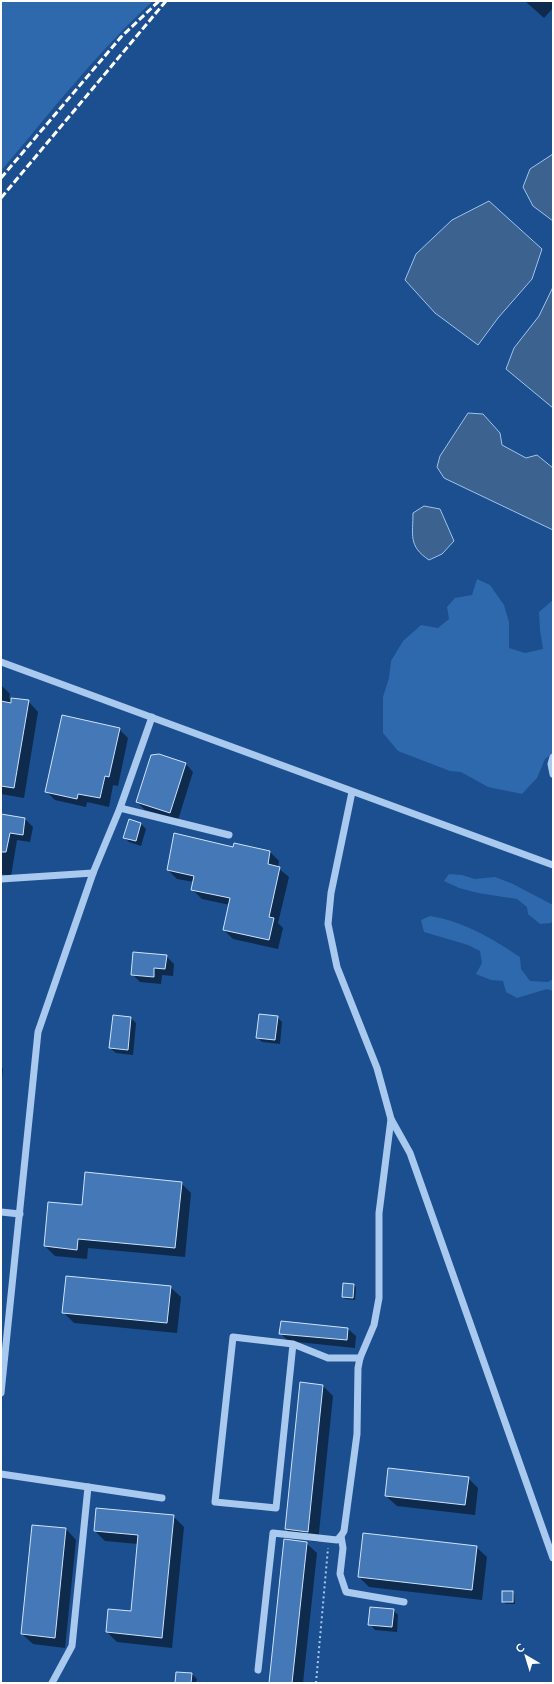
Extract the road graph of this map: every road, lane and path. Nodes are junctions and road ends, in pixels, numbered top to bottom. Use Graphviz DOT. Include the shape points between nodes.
graph roads {
  1 [pos="1,662"];
  2 [pos="152,717"];
  3 [pos="553,757"];
  4 [pos="553,774"];
  5 [pos="352,792"];
  6 [pos="120,808"];
  7 [pos="229,835"];
  8 [pos="553,865"];
  9 [pos="93,873"];
  10 [pos="1,879"];
  11 [pos="391,1119"];
  12 [pos="1,1212"];
  13 [pos="20,1214"];
  14 [pos="293,1344"];
  15 [pos="360,1358"];
  16 [pos="1,1393"];
  17 [pos="1,1474"];
  18 [pos="88,1487"];
  19 [pos="162,1498"];
  20 [pos="339,1538"];
  21 [pos="329,1539"];
  22 [pos="553,1558"];
  23 [pos="404,1602"];
  24 [pos="258,1670"];
  25 [pos="52,1683"];
  26 [pos="316,1683"];
  1 -- 2 [label="street"];
  2 -- 5 [label="street"];
  2 -- 6 [label="street"];
  3 -- 4 [label="street"];
  5 -- 8 [label="street"];
  5 -- 11 [label="street" via="331,893 328,924 337,967 377,1068"];
  6 -- 7 [label="street"];
  6 -- 9 [label="street"];
  9 -- 10 [label="street"];
  9 -- 13 [label="street" via="38,1032"];
  11 -- 15 [label="street" via="379,1213 379,1298 374,1325"];
  11 -- 22 [label="street" via="410,1153"];
  12 -- 13 [label="street"];
  13 -- 16 [label="street"];
  14 -- 14 [label="street" via="232,1337 215,1502 276,1508"];
  14 -- 15 [label="street" via="328,1358"];
  15 -- 20 [label="street" via="357,1434 344,1531"];
  17 -- 18 [label="street"];
  18 -- 19 [label="street"];
  18 -- 25 [label="street" via="72,1646"];
  20 -- 21 [label="street"];
  20 -- 23 [label="street" via="343,1548 340,1574 346,1592"];
  21 -- 24 [label="street" via="273,1533"];
  21 -- 26 [label="path"];
}
